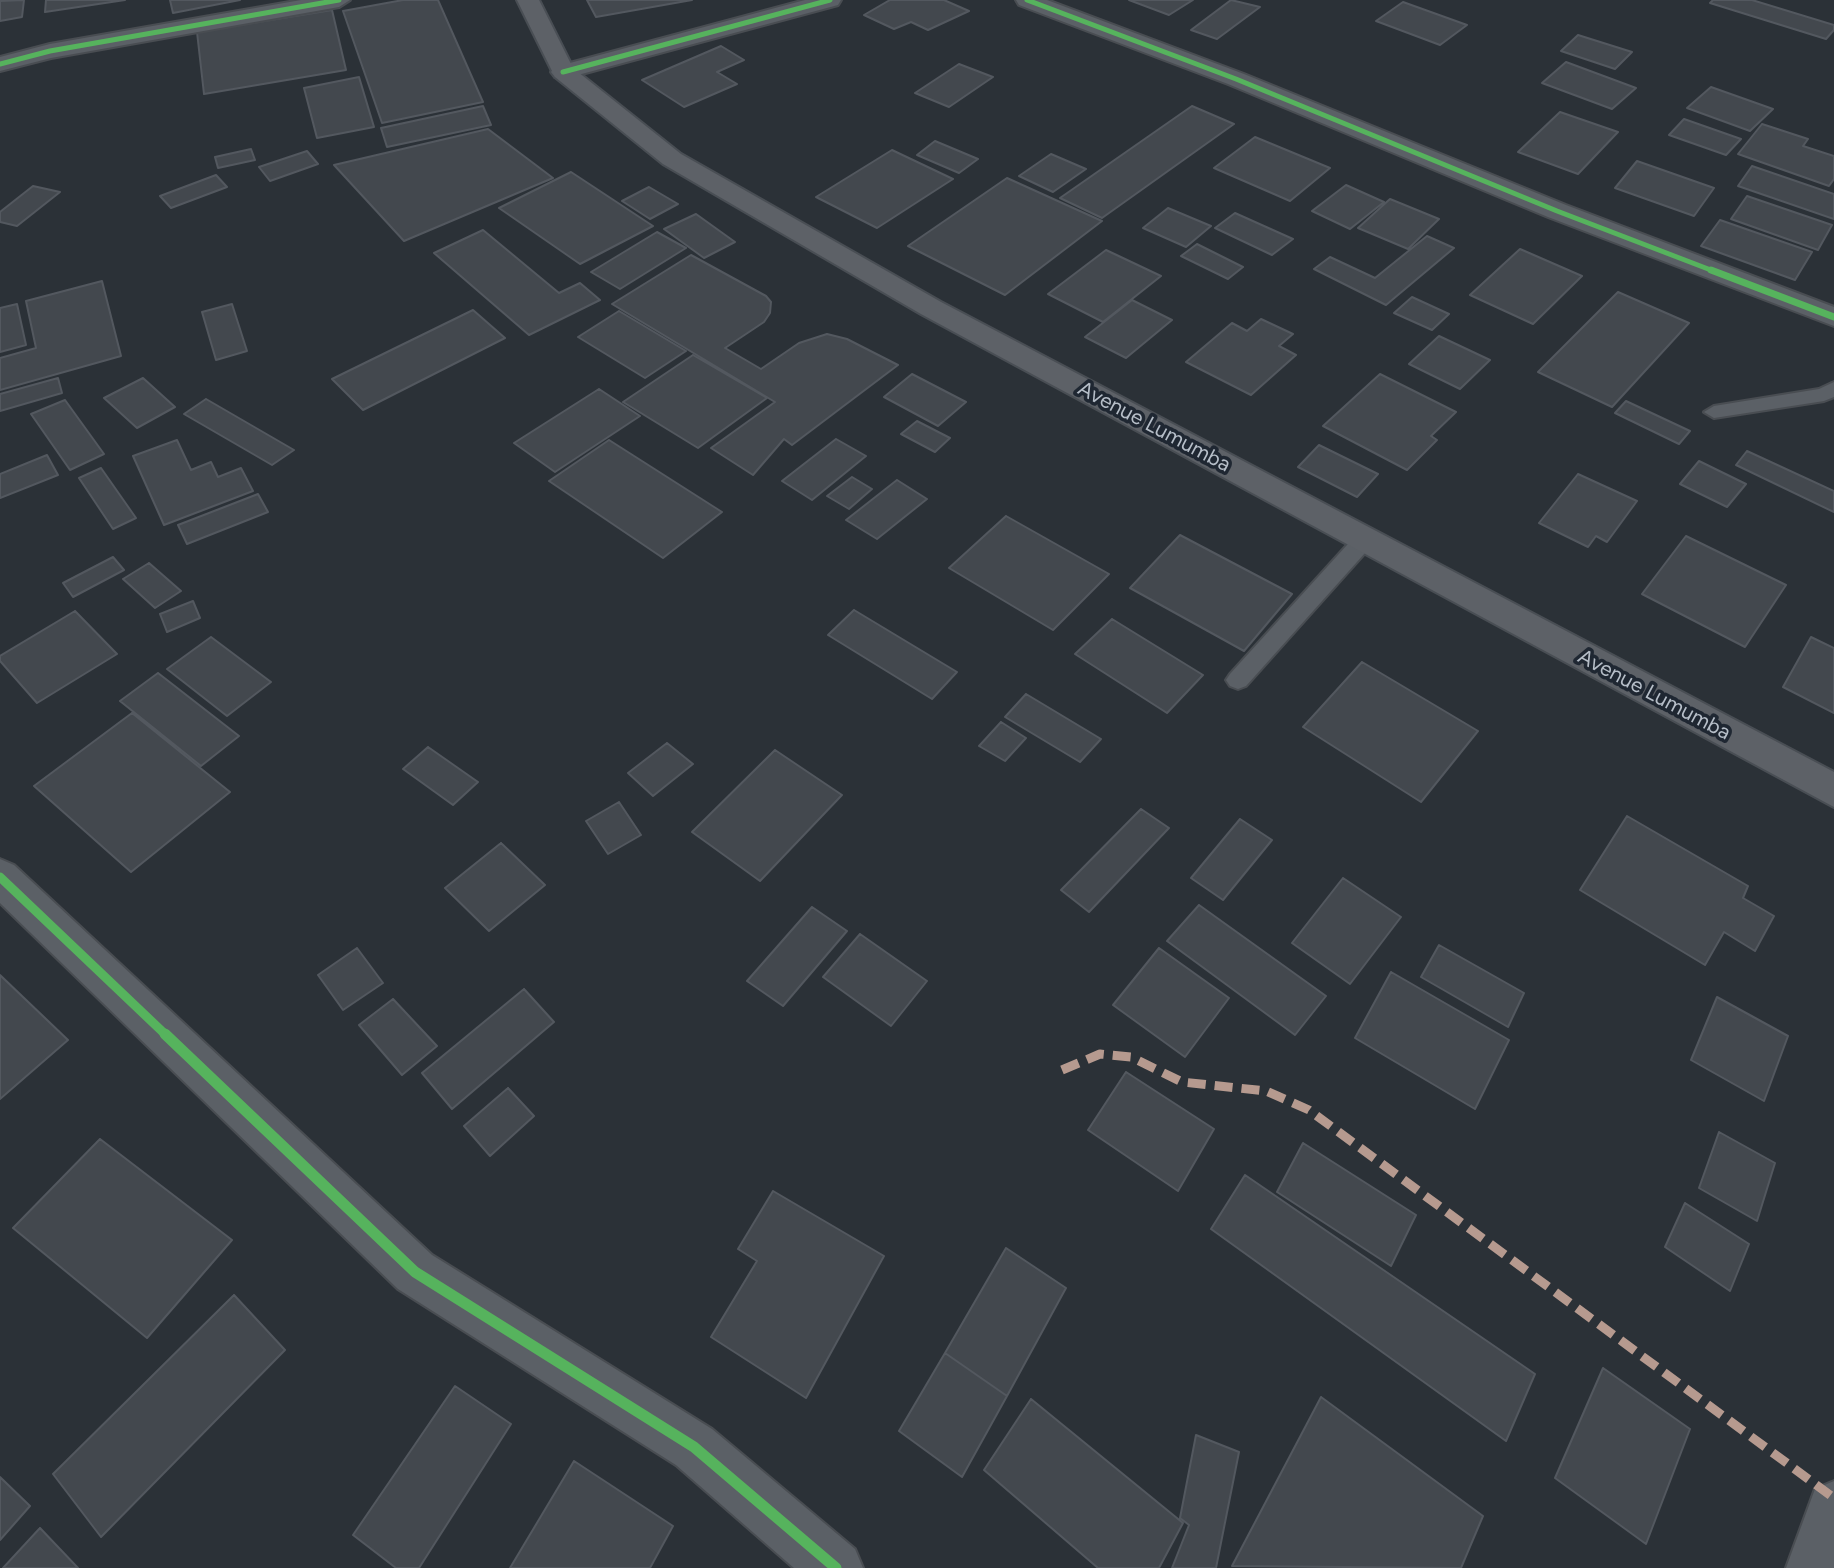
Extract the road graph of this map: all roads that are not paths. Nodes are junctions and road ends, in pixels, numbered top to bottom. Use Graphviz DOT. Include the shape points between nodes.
graph roads {
  1 [pos="339,0"];
  2 [pos="528,0"];
  3 [pos="830,0"];
  4 [pos="1027,0"];
  5 [pos="0,64"];
  6 [pos="563,72"];
  7 [pos="1834,317"];
  8 [pos="1834,388"];
  9 [pos="1714,412"];
  10 [pos="1365,540"];
  11 [pos="1238,680"];
  12 [pos="1834,791"];
  13 [pos="0,877"];
  14 [pos="1834,1508"];
  15 [pos="836,1568"];
  16 [pos="1812,1568"];
  1 -- 5 [label="street"];
  2 -- 6 [label="main road, Avenue Lumumba"];
  3 -- 6 [label="street"];
  4 -- 7 [label="street"];
  6 -- 10 [label="main road, Avenue Lumumba" via="672,159 932,308"];
  8 -- 9 [label="lane" via="1824,395"];
  10 -- 11 [label="lane"];
  10 -- 12 [label="main road, Avenue Lumumba"];
  13 -- 15 [label="street" via="415,1272 694,1447"];
  14 -- 16 [label="street"];
}
